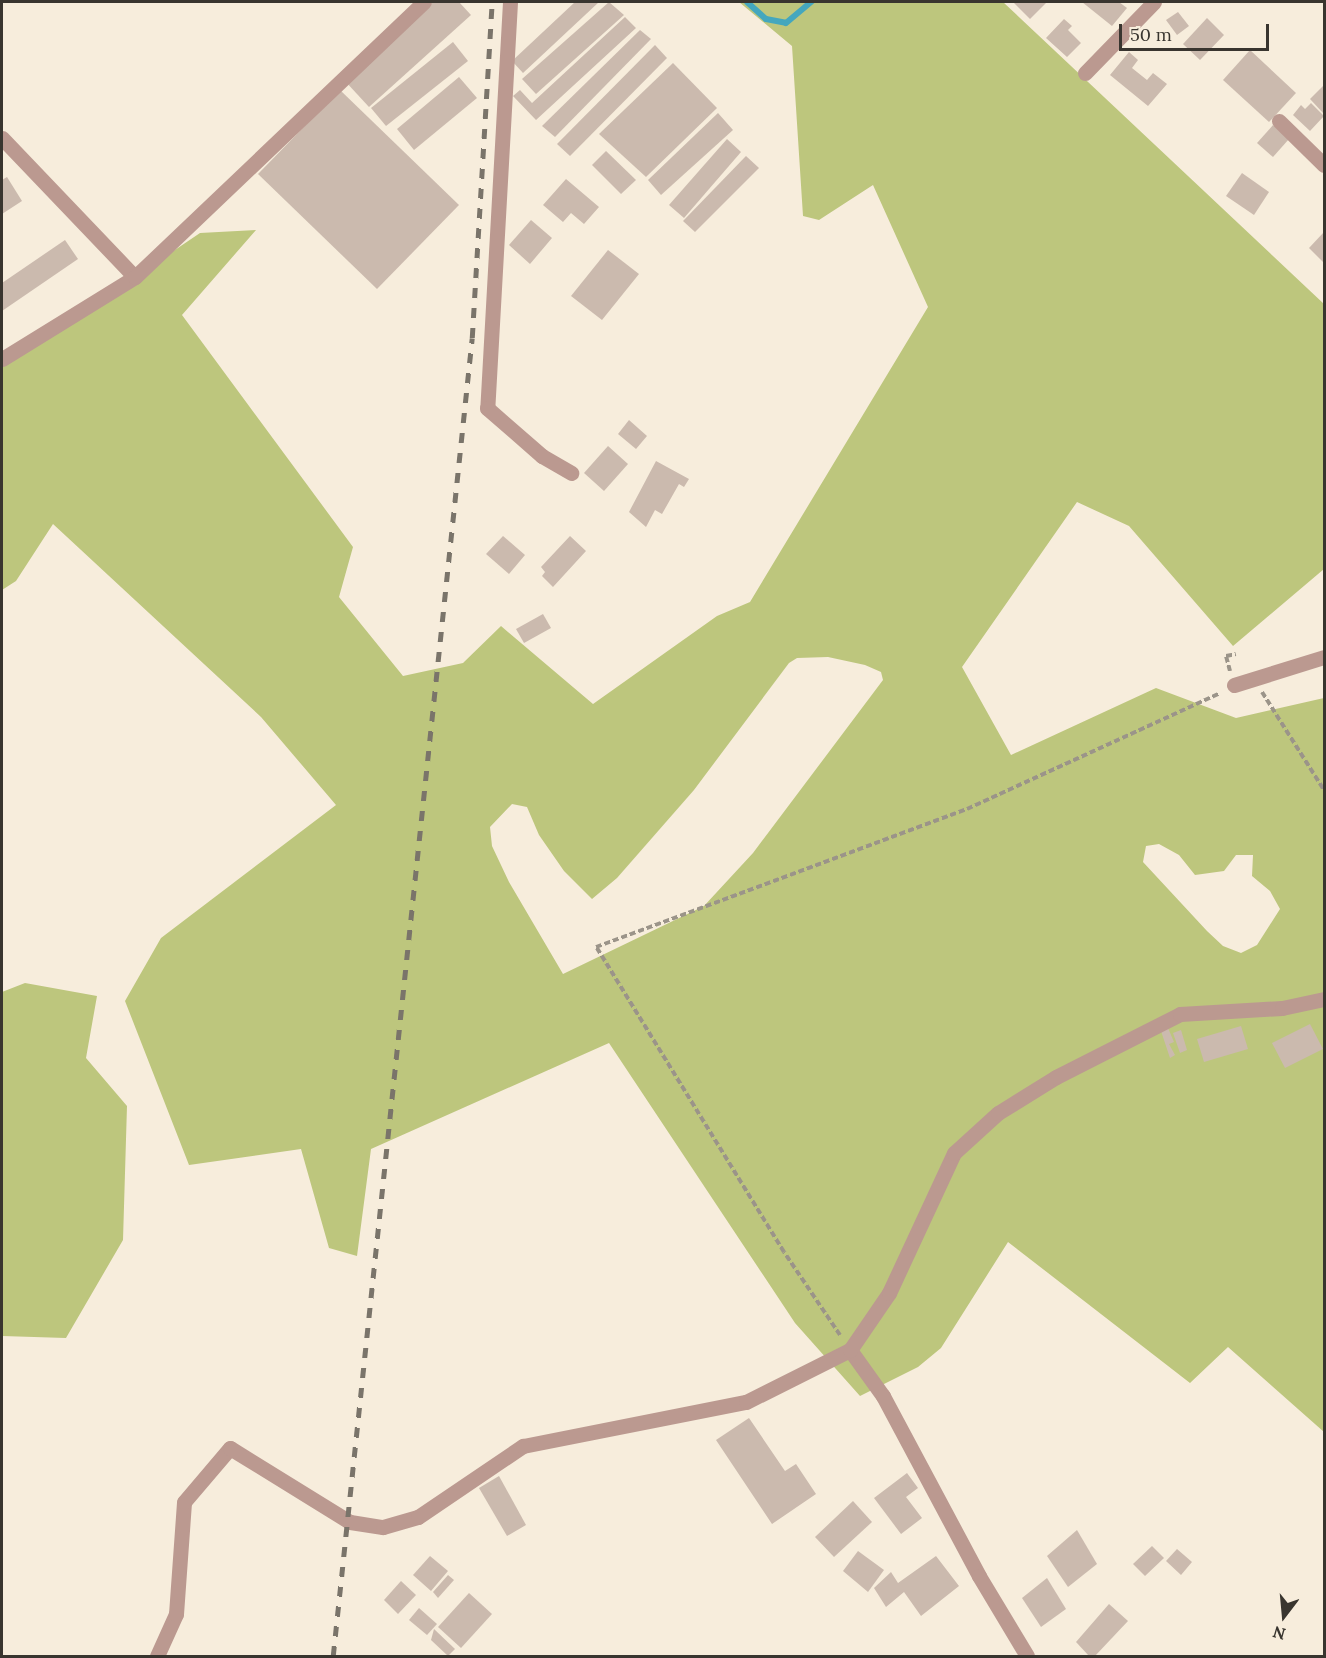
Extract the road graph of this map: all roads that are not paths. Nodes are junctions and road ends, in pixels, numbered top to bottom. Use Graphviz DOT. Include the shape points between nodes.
graph roads {
  1 [pos="424,2"];
  2 [pos="510,2"];
  3 [pos="1154,2"];
  4 [pos="1085,73"];
  5 [pos="1279,121"];
  6 [pos="2,138"];
  7 [pos="1324,165"];
  8 [pos="135,277"];
  9 [pos="2,359"];
  10 [pos="571,473"];
  11 [pos="1324,657"];
  12 [pos="1234,686"];
  13 [pos="1324,999"];
  14 [pos="850,1350"];
  15 [pos="157,1656"];
  16 [pos="1027,1656"];
  1 -- 8 [label="street"];
  2 -- 10 [label="street" via="487,408 542,456"];
  3 -- 4 [label="street"];
  5 -- 7 [label="street"];
  6 -- 8 [label="street"];
  8 -- 9 [label="street"];
  11 -- 12 [label="street"];
  13 -- 14 [label="street" via="1282,1008 1180,1014 1056,1077 998,1113 954,1153 889,1293"];
  14 -- 15 [label="street" via="746,1402 523,1446 418,1518 383,1527 350,1522 230,1448 184,1502 176,1614"];
  14 -- 16 [label="street" via="883,1396 979,1576"];
}
